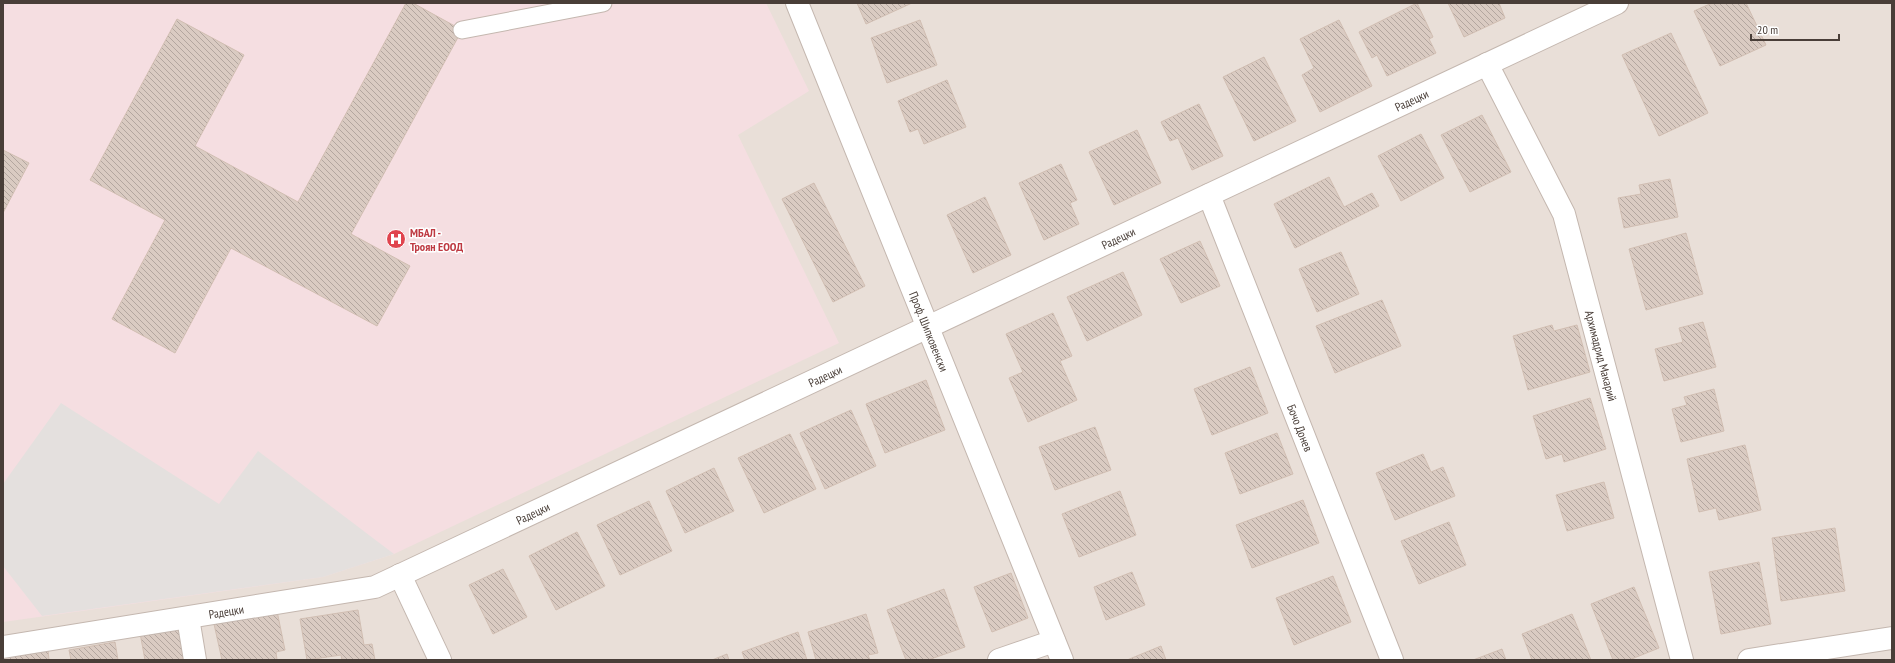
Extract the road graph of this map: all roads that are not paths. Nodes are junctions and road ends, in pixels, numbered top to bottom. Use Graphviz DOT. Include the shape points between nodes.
graph roads {
  1 [pos="603,3"];
  2 [pos="797,3"];
  3 [pos="1617,3"];
  4 [pos="462,30"];
  5 [pos="1487,64"];
  6 [pos="1209,195"];
  7 [pos="929,327"];
  8 [pos="400,576"];
  9 [pos="188,618"];
  10 [pos="1892,638"];
  11 [pos="3,647"];
  12 [pos="1058,651"];
  13 [pos="195,660"];
  14 [pos="440,660"];
  15 [pos="999,660"];
  16 [pos="1392,660"];
  17 [pos="1682,660"];
  18 [pos="1748,660"];
  1 -- 4 [label="lane"];
  2 -- 7 [label="street, Проф. Шипковенски"];
  3 -- 5 [label="street, Радецки"];
  5 -- 6 [label="street, Радецки"];
  5 -- 17 [label="street, Архимадрид Макарий" via="1564,214"];
  6 -- 7 [label="street, Радецки"];
  6 -- 16 [label="street, Бочо Донев"];
  7 -- 8 [label="street, Радецки"];
  7 -- 12 [label="street, Проф. Шипковенски"];
  8 -- 9 [label="street, Радецки" via="375,587"];
  8 -- 14 [label="street"];
  9 -- 11 [label="street, Радецки"];
  9 -- 13 [label="street"];
  10 -- 18 [label="street"];
  12 -- 15 [label="street"];
}
